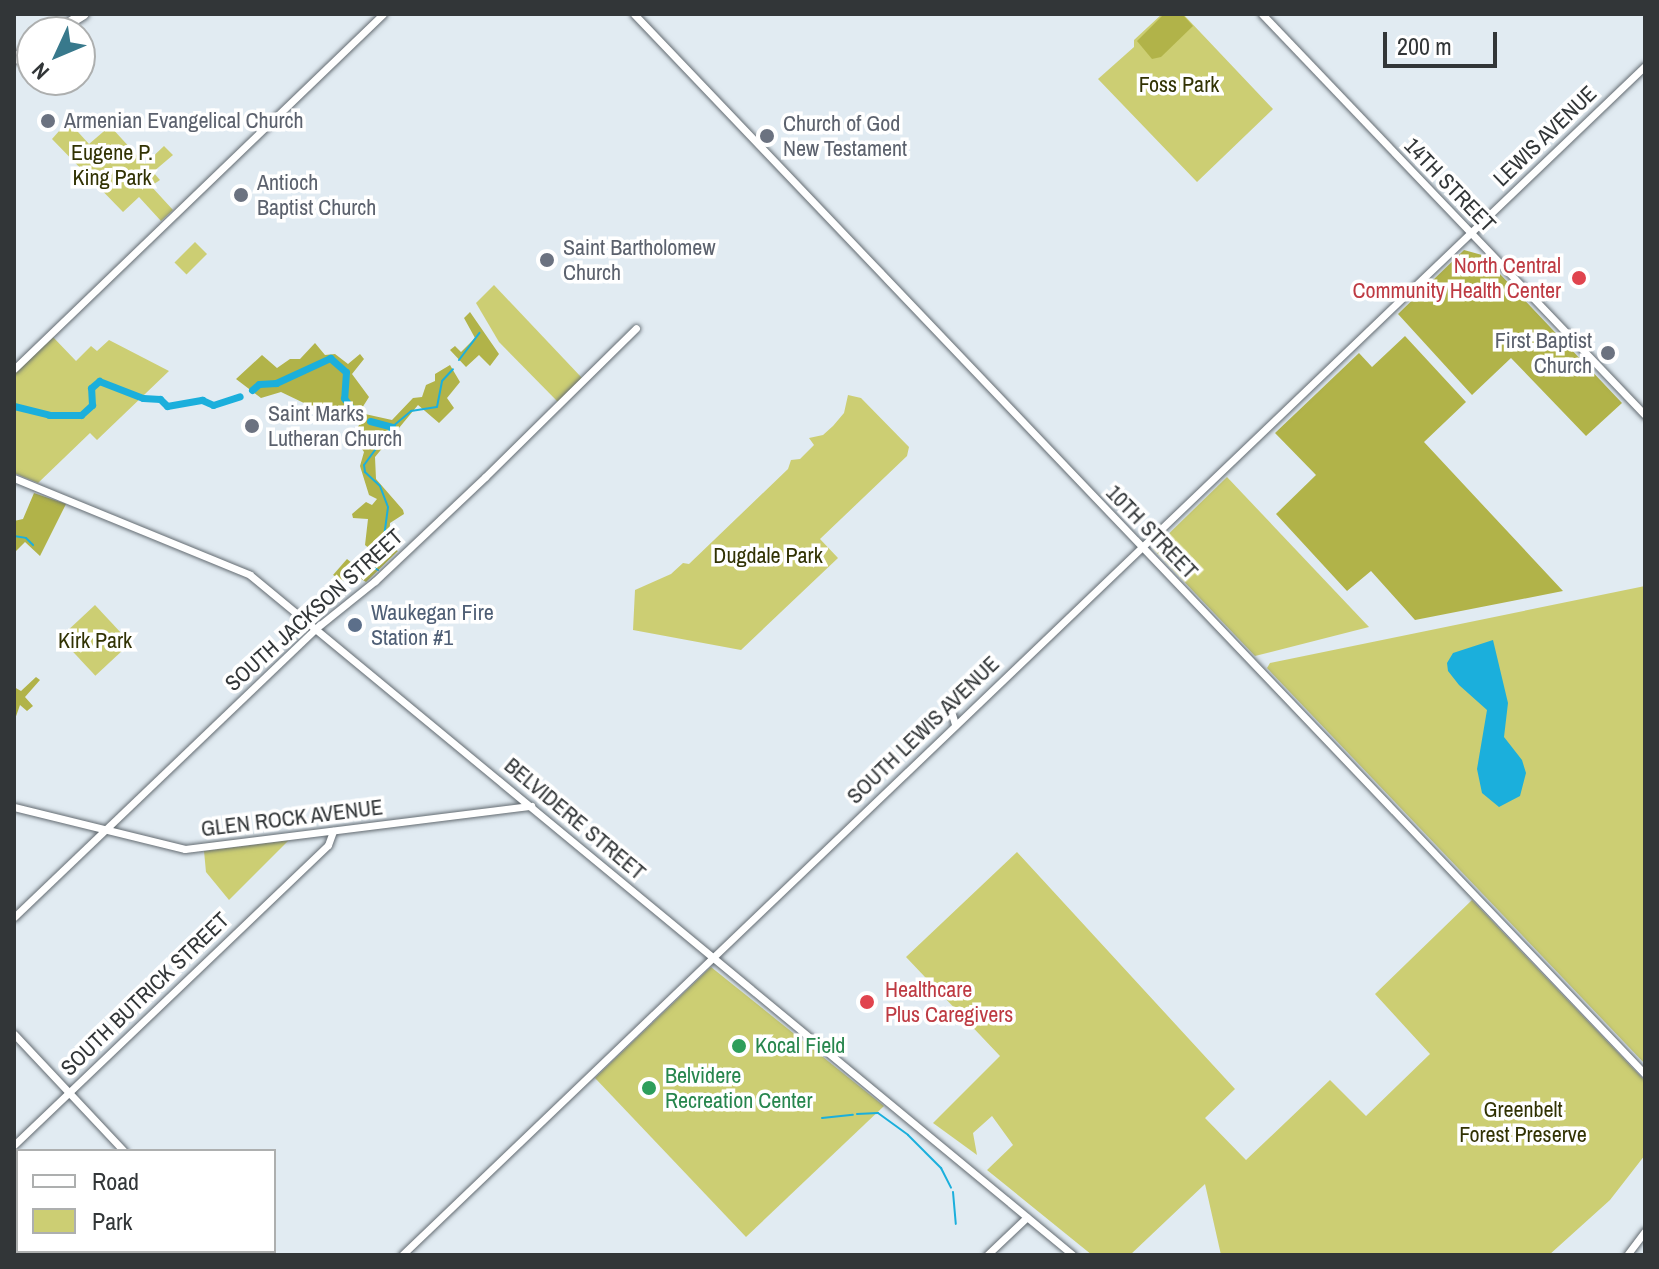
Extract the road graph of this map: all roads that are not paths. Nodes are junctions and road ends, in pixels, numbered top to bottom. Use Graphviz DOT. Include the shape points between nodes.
graph roads {
  1 [pos="383,14"];
  2 [pos="634,14"];
  3 [pos="1262,14"];
  4 [pos="1645,66"];
  5 [pos="1470,232"];
  6 [pos="636,328"];
  7 [pos="14,369"];
  8 [pos="1645,415"];
  9 [pos="14,478"];
  10 [pos="1141,546"];
  11 [pos="316,628"];
  12 [pos="951,711"];
  13 [pos="955,724"];
  14 [pos="531,806"];
  15 [pos="14,807"];
  16 [pos="105,830"];
  17 [pos="333,831"];
  18 [pos="14,917"];
  19 [pos="713,956"];
  20 [pos="14,1034"];
  21 [pos="1645,1074"];
  22 [pos="68,1092"];
  23 [pos="14,1145"];
  24 [pos="122,1149"];
  25 [pos="1027,1217"];
  26 [pos="1645,1231"];
  27 [pos="402,1255"];
  28 [pos="987,1255"];
  29 [pos="1073,1255"];
  30 [pos="1627,1255"];
  1 -- 7 [label="street"];
  2 -- 10 [label="street, 10TH STREET"];
  3 -- 5 [label="street, 14TH STREET"];
  4 -- 5 [label="street, LEWIS AVENUE"];
  5 -- 8 [label="street, 14TH STREET"];
  5 -- 10 [label="street, SOUTH LEWIS AVENUE"];
  6 -- 11 [label="street, SOUTH JACKSON STREET" via="375,581"];
  9 -- 11 [label="street, BELVIDERE STREET" via="245,572"];
  10 -- 13 [label="street, SOUTH LEWIS AVENUE"];
  10 -- 21 [label="street, 10TH STREET"];
  11 -- 14 [label="street, BELVIDERE STREET"];
  11 -- 16 [label="street, SOUTH JACKSON STREET"];
  12 -- 13 [label="street"];
  13 -- 19 [label="street, SOUTH LEWIS AVENUE"];
  14 -- 17 [label="street, GLEN ROCK AVENUE"];
  14 -- 19 [label="street, BELVIDERE STREET"];
  15 -- 16 [label="street, GLEN ROCK AVENUE"];
  16 -- 17 [label="street, GLEN ROCK AVENUE" via="183,849"];
  16 -- 18 [label="street, SOUTH JACKSON STREET"];
  17 -- 22 [label="street, SOUTH BUTRICK STREET" via="328,845"];
  19 -- 25 [label="street, BELVIDERE STREET"];
  19 -- 27 [label="street, SOUTH LEWIS AVENUE"];
  20 -- 22 [label="street"];
  22 -- 23 [label="street, SOUTH BUTRICK STREET"];
  22 -- 24 [label="street"];
  25 -- 28 [label="street"];
  25 -- 29 [label="street, BELVIDERE STREET"];
  26 -- 30 [label="street"];
}
